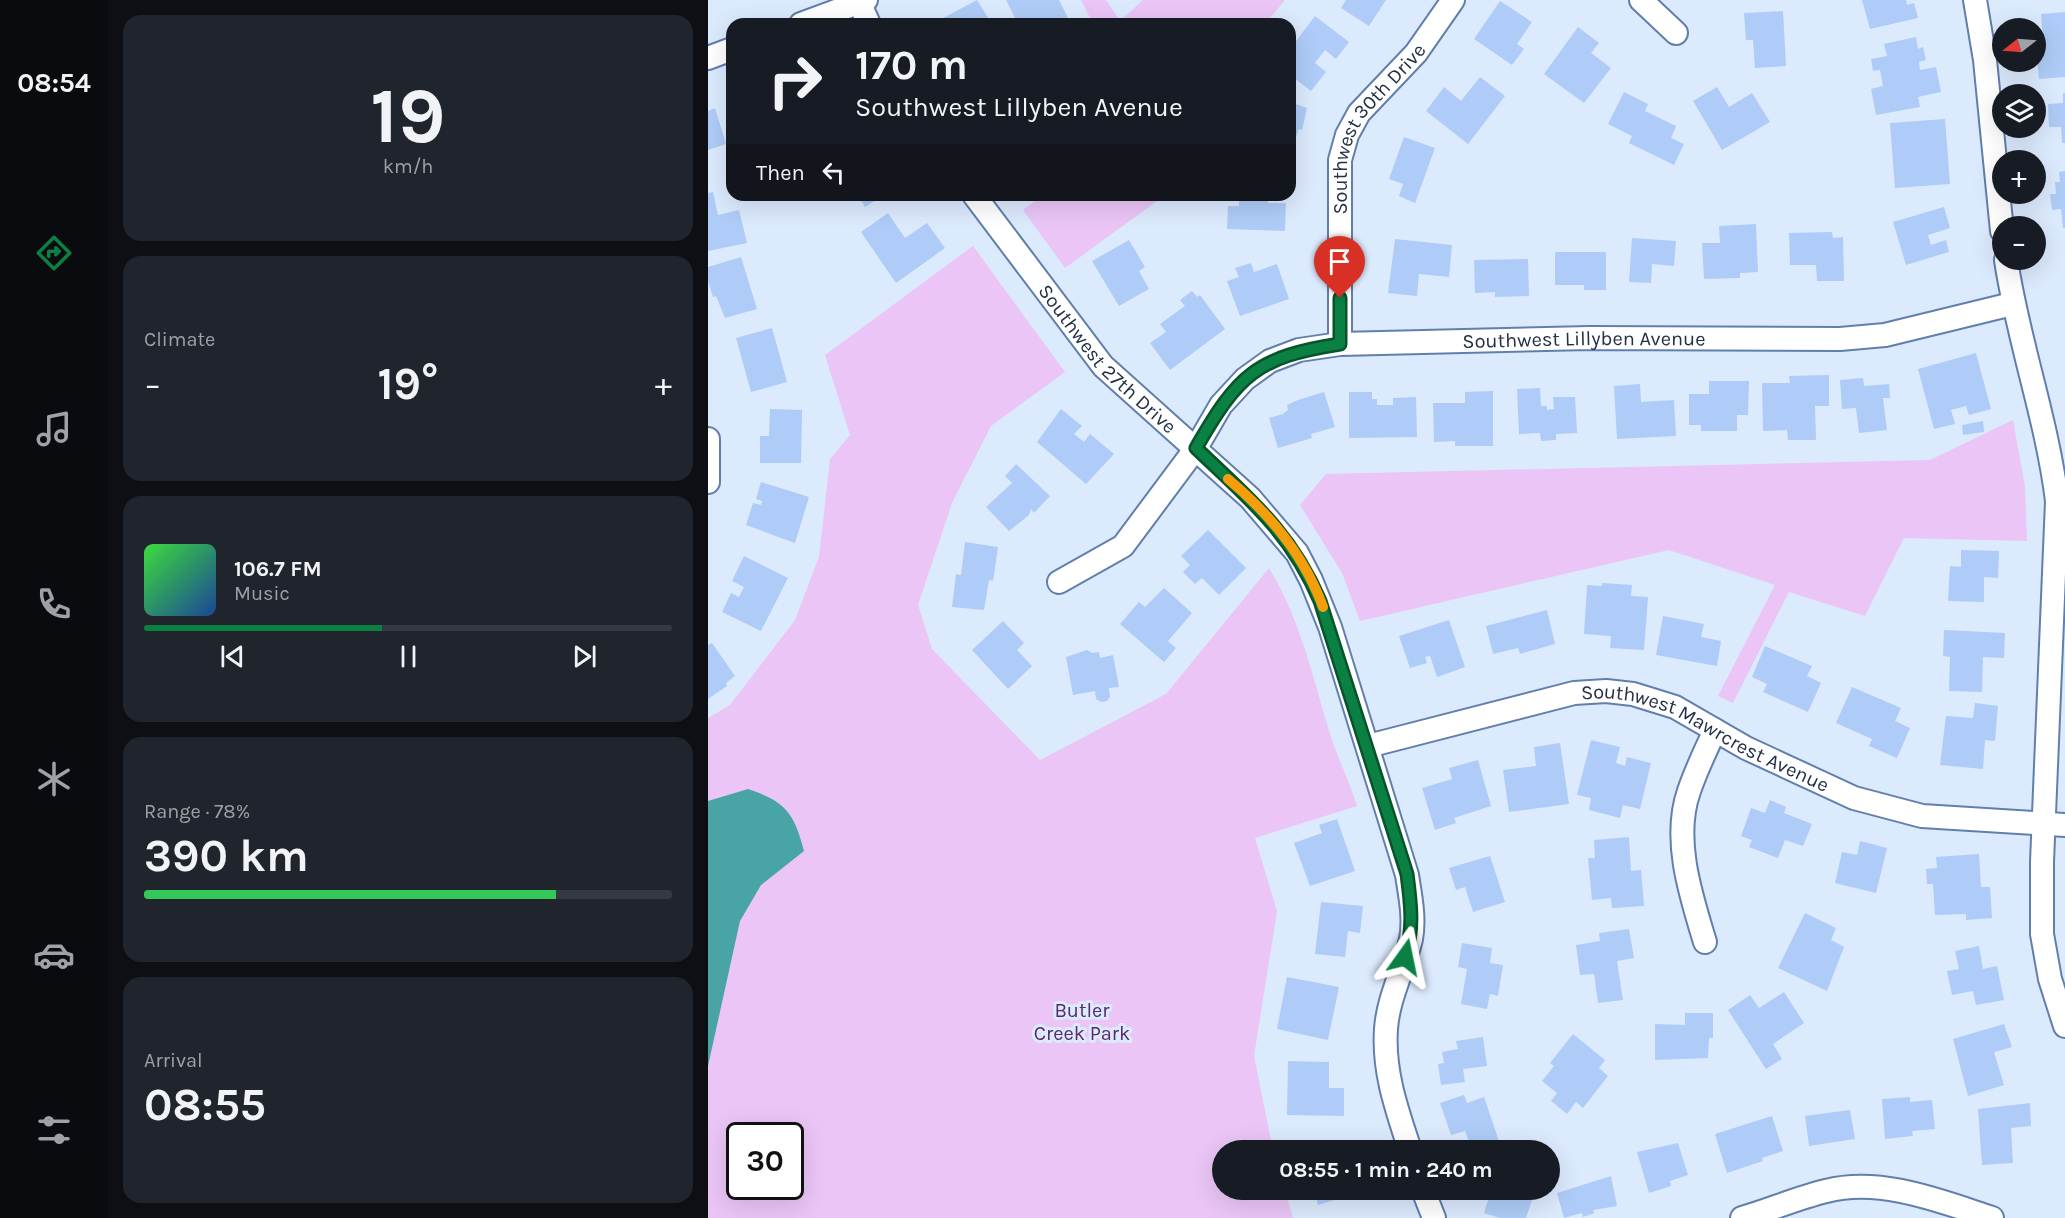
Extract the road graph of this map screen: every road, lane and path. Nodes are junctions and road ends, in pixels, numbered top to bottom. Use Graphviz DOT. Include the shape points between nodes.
graph roads {
  1 [pos="1453,0"];
  2 [pos="1641,0"];
  3 [pos="1975,0"];
  4 [pos="861,1"];
  5 [pos="817,18"];
  6 [pos="867,18"];
  7 [pos="1676,33"];
  8 [pos="726,51"];
  9 [pos="708,58"];
  10 [pos="979,201"];
  11 [pos="2001,216"];
  12 [pos="2007,270"];
  13 [pos="2012,304"];
  14 [pos="1340,344"];
  15 [pos="708,439"];
  16 [pos="1196,448"];
  17 [pos="708,482"];
  18 [pos="1059,582"];
  19 [pos="1715,730"];
  20 [pos="1368,746"];
  21 [pos="2054,825"];
  22 [pos="1705,942"];
  23 [pos="2065,1026"];
  24 [pos="1407,1140"];
  25 [pos="1742,1218"];
  26 [pos="1992,1218"];
  1 -- 14 [label="street, Southwest 30th Drive" via="1416,53 1359,113 1347,135 1340,160"];
  2 -- 7 [label="street"];
  3 -- 11 [label="street"];
  4 -- 5 [label="street"];
  4 -- 6 [label="street"];
  8 -- 9 [label="street"];
  10 -- 16 [label="street, Southwest 27th Drive" via="1103,366"];
  12 -- 13 [label="street"];
  13 -- 14 [label="street, Southwest Lillyben Avenue" via="1885,335 1840,339 1589,338"];
  13 -- 21 [label="street" via="2052,464 2056,501"];
  14 -- 16 [label="street, Southwest Lillyben Avenue" via="1270,361 1245,379 1221,405"];
  15 -- 17 [label="street"];
  16 -- 18 [label="street, Southwest Lillyben Avenue" via="1123,546"];
  16 -- 20 [label="street, Southwest 27th Drive" via="1268,517 1305,567 1330,627"];
  19 -- 20 [label="street, Southwest Mawrcrest Avenue" via="1675,707 1633,694 1606,691 1574,693"];
  19 -- 21 [label="street, Southwest Mawrcrest Avenue" via="1854,798 1922,816"];
  19 -- 22 [label="street" via="1688,793 1682,844 1690,892"];
  20 -- 24 [label="street, Southwest 27th Drive" via="1407,874 1412,908 1411,938 1386,1027 1386,1063"];
  21 -- 23 [label="street" via="2042,934 2050,979"];
  25 -- 26 [label="street" via="1852,1186 1924,1196"];
}
